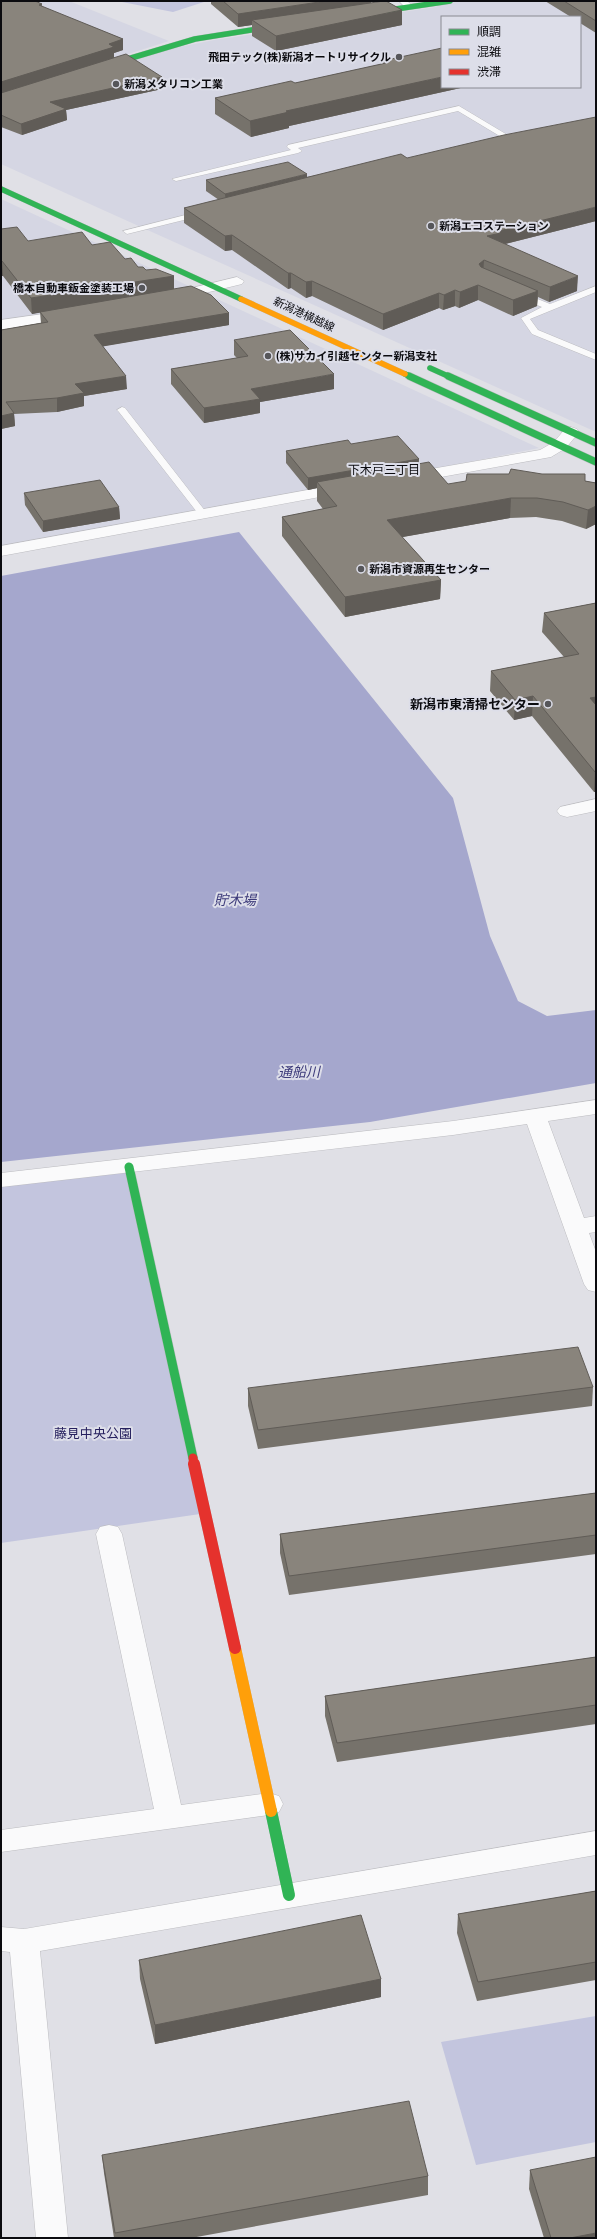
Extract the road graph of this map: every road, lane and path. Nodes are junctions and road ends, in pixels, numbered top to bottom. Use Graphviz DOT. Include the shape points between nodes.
graph roads {
  1 [pos="450,1"];
  2 [pos="406,4"];
  3 [pos="356,15"];
  4 [pos="295,24"];
  5 [pos="88,71"];
  6 [pos="495,142"];
  7 [pos="176,179"];
  8 [pos="1,189"];
  9 [pos="211,210"];
  10 [pos="124,229"];
  11 [pos="141,237"];
  12 [pos="219,281"];
  13 [pos="242,283"];
  14 [pos="596,289"];
  15 [pos="513,292"];
  16 [pos="157,300"];
  17 [pos="550,307"];
  18 [pos="87,311"];
  19 [pos="1,325"];
  20 [pos="596,357"];
  21 [pos="424,366"];
  22 [pos="122,410"];
  23 [pos="571,432"];
  24 [pos="596,443"];
  25 [pos="560,445"];
  26 [pos="596,462"];
  27 [pos="389,481"];
  28 [pos="358,486"];
  29 [pos="203,514"];
  30 [pos="1,551"];
  31 [pos="596,805"];
  32 [pos="567,811"];
  33 [pos="596,1107"];
  34 [pos="536,1115"];
  35 [pos="129,1167"];
  36 [pos="1,1180"];
  37 [pos="586,1226"];
  38 [pos="596,1284"];
  39 [pos="109,1534"];
  40 [pos="269,1804"];
  41 [pos="170,1818"];
  42 [pos="1,1841"];
  43 [pos="596,1844"];
  44 [pos="289,1895"];
  45 [pos="12,1940"];
  46 [pos="52,2238"];
  1 -- 2 [label="main road"];
  2 -- 3 [label="main road"];
  4 -- 5 [label="main road" via="195,39"];
  6 -- 7 [label="lane" via="510,138 458,108 291,147 298,151"];
  8 -- 12 [label="main road, 新潟港横越線"];
  9 -- 10 [label="lane"];
  10 -- 11 [label="main road"];
  12 -- 13 [label="street"];
  12 -- 16 [label="street"];
  12 -- 25 [label="main road, 新潟港横越線"];
  14 -- 17 [label="lane"];
  15 -- 17 [label="lane"];
  17 -- 20 [label="lane" via="526,318 535,332"];
  18 -- 19 [label="street"];
  21 -- 23 [label="main road"];
  22 -- 29 [label="lane"];
  23 -- 24 [label="main road"];
  23 -- 25 [label="street"];
  25 -- 26 [label="main road, 新潟港横越線"];
  25 -- 27 [label="street" via="545,454"];
  28 -- 29 [label="street"];
  29 -- 30 [label="street"];
  31 -- 32 [label="street"];
  33 -- 34 [label="street"];
  34 -- 35 [label="street" via="453,1128"];
  34 -- 37 [label="street"];
  35 -- 36 [label="street"];
  35 -- 40 [label="main road"];
  37 -- 38 [label="street"];
  39 -- 41 [label="street"];
  40 -- 41 [label="street"];
  40 -- 44 [label="main road"];
  41 -- 42 [label="street"];
  43 -- 44 [label="street"];
  44 -- 45 [label="street"];
  45 -- 46 [label="street"];
}
